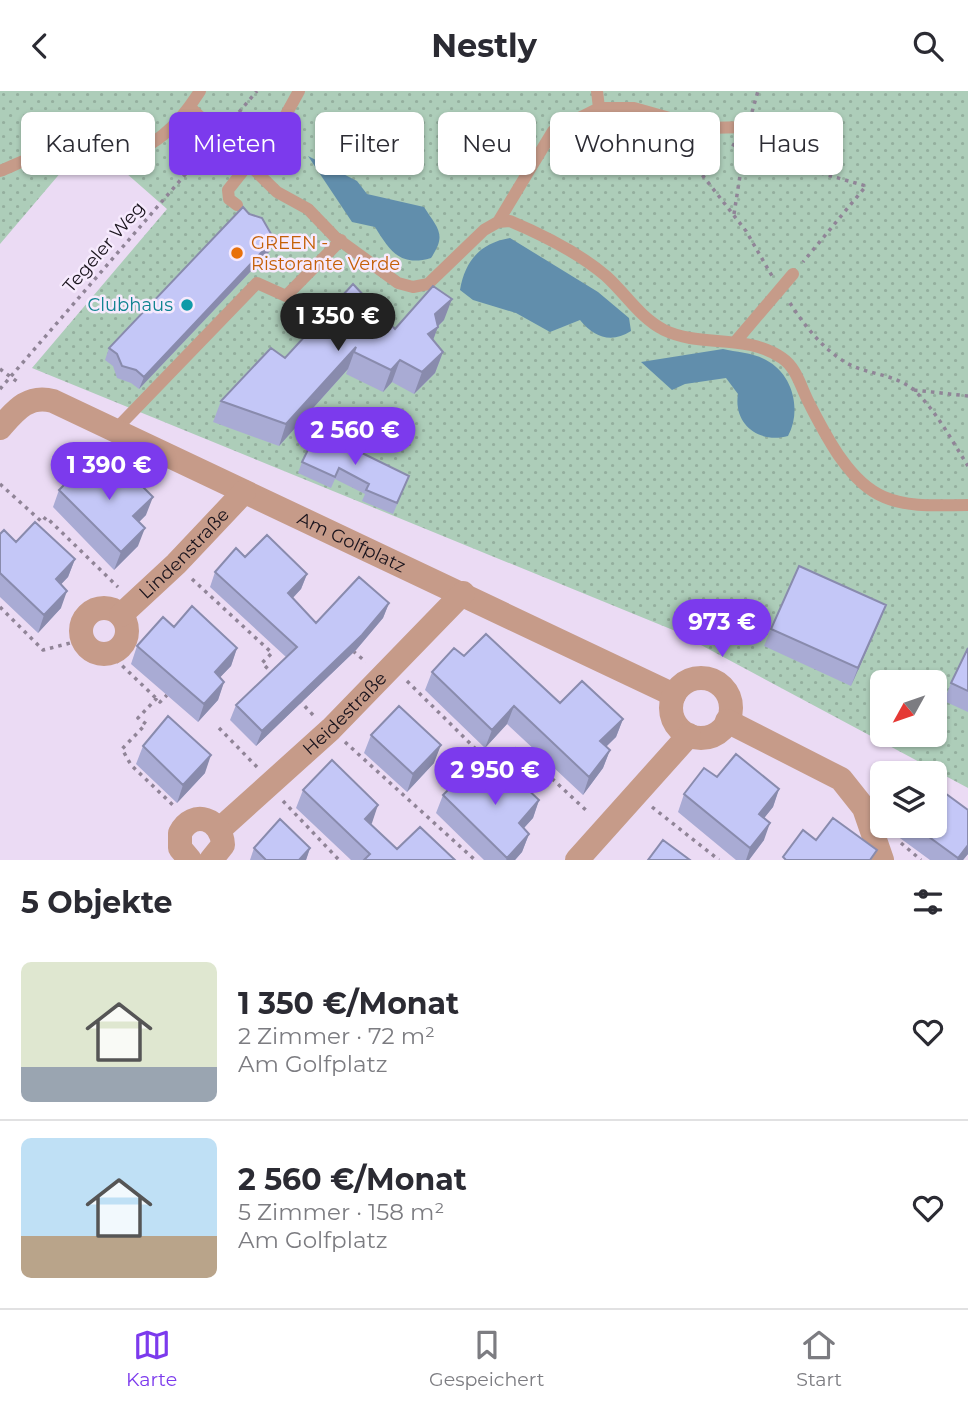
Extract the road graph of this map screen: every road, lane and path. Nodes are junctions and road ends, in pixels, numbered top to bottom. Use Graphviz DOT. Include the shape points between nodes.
graph roads {
  1 [pos="200,91"];
  2 [pos="257,91"];
  3 [pos="299,91"];
  4 [pos="597,91"];
  5 [pos="758,91"];
  6 [pos="190,107"];
  7 [pos="599,108"];
  8 [pos="195,112"];
  9 [pos="239,112"];
  10 [pos="287,112"];
  11 [pos="647,112"];
  12 [pos="752,112"];
  13 [pos="0,171"];
  14 [pos="184,175"];
  15 [pos="240,175"];
  16 [pos="260,175"];
  17 [pos="703,175"];
  18 [pos="740,175"];
  19 [pos="828,175"];
  20 [pos="237,205"];
  21 [pos="734,214"];
  22 [pos="498,222"];
  23 [pos="341,240"];
  24 [pos="793,274"];
  25 [pos="779,289"];
  26 [pos="736,341"];
  27 [pos="0,389"];
  28 [pos="914,390"];
  29 [pos="968,395"];
  30 [pos="0,428"];
  31 [pos="116,430"];
  32 [pos="968,466"];
  33 [pos="0,484"];
  34 [pos="244,492"];
  35 [pos="968,505"];
  36 [pos="176,564"];
  37 [pos="463,593"];
  38 [pos="0,607"];
  39 [pos="127,610"];
  40 [pos="82,640"];
  41 [pos="352,650"];
  42 [pos="110,654"];
  43 [pos="387,672"];
  44 [pos="281,683"];
  45 [pos="291,692"];
  46 [pos="167,695"];
  47 [pos="674,695"];
  48 [pos="157,698"];
  49 [pos="727,721"];
  50 [pos="219,728"];
  51 [pos="330,730"];
  52 [pos="689,735"];
  53 [pos="271,785"];
  54 [pos="637,796"];
  55 [pos="164,797"];
  56 [pos="220,829"];
  57 [pos="606,829"];
  58 [pos="190,860"];
  59 [pos="211,860"];
  60 [pos="339,860"];
  61 [pos="475,860"];
  62 [pos="577,860"];
  63 [pos="719,860"];
  64 [pos="882,860"];
  1 -- 6 [label="lane"];
  2 -- 9 [label="path, Tegeler Weg"];
  3 -- 10 [label="lane"];
  4 -- 7 [label="lane"];
  5 -- 12 [label="path"];
  6 -- 8 [label="lane"];
  6 -- 13 [label="lane" via="153,144 112,156 41,155"];
  7 -- 11 [label="lane"];
  7 -- 22 [label="lane" via="553,131"];
  14 -- 27 [label="path, Tegeler Weg"];
  15 -- 20 [label="lane" via="228,190"];
  16 -- 23 [label="lane" via="277,192 308,209"];
  17 -- 21 [label="path"];
  18 -- 21 [label="path"];
  19 -- 24 [label="path" via="866,186"];
  21 -- 25 [label="path"];
  22 -- 23 [label="lane" via="484,230 440,275 413,287 391,278"];
  22 -- 26 [label="lane" via="519,225 589,264 664,330"];
  23 -- 31 [label="lane" via="286,296 257,283"];
  24 -- 25 [label="lane"];
  25 -- 26 [label="lane"];
  25 -- 28 [label="path" via="816,339 846,363"];
  26 -- 35 [label="lane" via="784,360 796,374 825,433 870,489 904,503"];
  28 -- 29 [label="path"];
  28 -- 32 [label="path"];
  30 -- 31 [label="street, Am Golfplatz" via="17,409 45,398"];
  31 -- 34 [label="street, Am Golfplatz"];
  33 -- 39 [label="path" via="41,522 46,517"];
  34 -- 36 [label="street, Lindenstraße"];
  34 -- 37 [label="street, Am Golfplatz"];
  36 -- 39 [label="street, Lindenstraße"];
  36 -- 44 [label="path" via="272,653 262,663"];
  37 -- 43 [label="street, Heidestraße"];
  37 -- 47 [label="street, Am Golfplatz"];
  38 -- 40 [label="path" via="43,650"];
  39 -- 40 [label="street" via="103,608 89,614 80,629"];
  39 -- 42 [label="street" via="127,637"];
  40 -- 42 [label="street" via="92,652"];
  41 -- 43 [label="path"];
  42 -- 48 [label="path"];
  43 -- 51 [label="street, Heidestraße"];
  43 -- 57 [label="path" via="497,769 518,747"];
  45 -- 51 [label="path"];
  46 -- 48 [label="path" via="160,702"];
  47 -- 49 [label="street" via="689,680 709,678 728,697"];
  47 -- 52 [label="street" via="673,719"];
  48 -- 55 [label="path" via="138,718 146,724 122,748 131,765"];
  49 -- 52 [label="street" via="713,735"];
  49 -- 64 [label="street" via="841,779 864,808"];
  50 -- 53 [label="path"];
  51 -- 53 [label="street, Heidestraße"];
  51 -- 61 [label="path"];
  52 -- 54 [label="street"];
  53 -- 56 [label="street, Heidestraße"];
  53 -- 60 [label="path"];
  54 -- 57 [label="street"];
  54 -- 63 [label="path"];
  56 -- 58 [label="street" via="201,818 185,825 178,841"];
  56 -- 59 [label="street" via="223,845"];
  57 -- 62 [label="street"];
}
